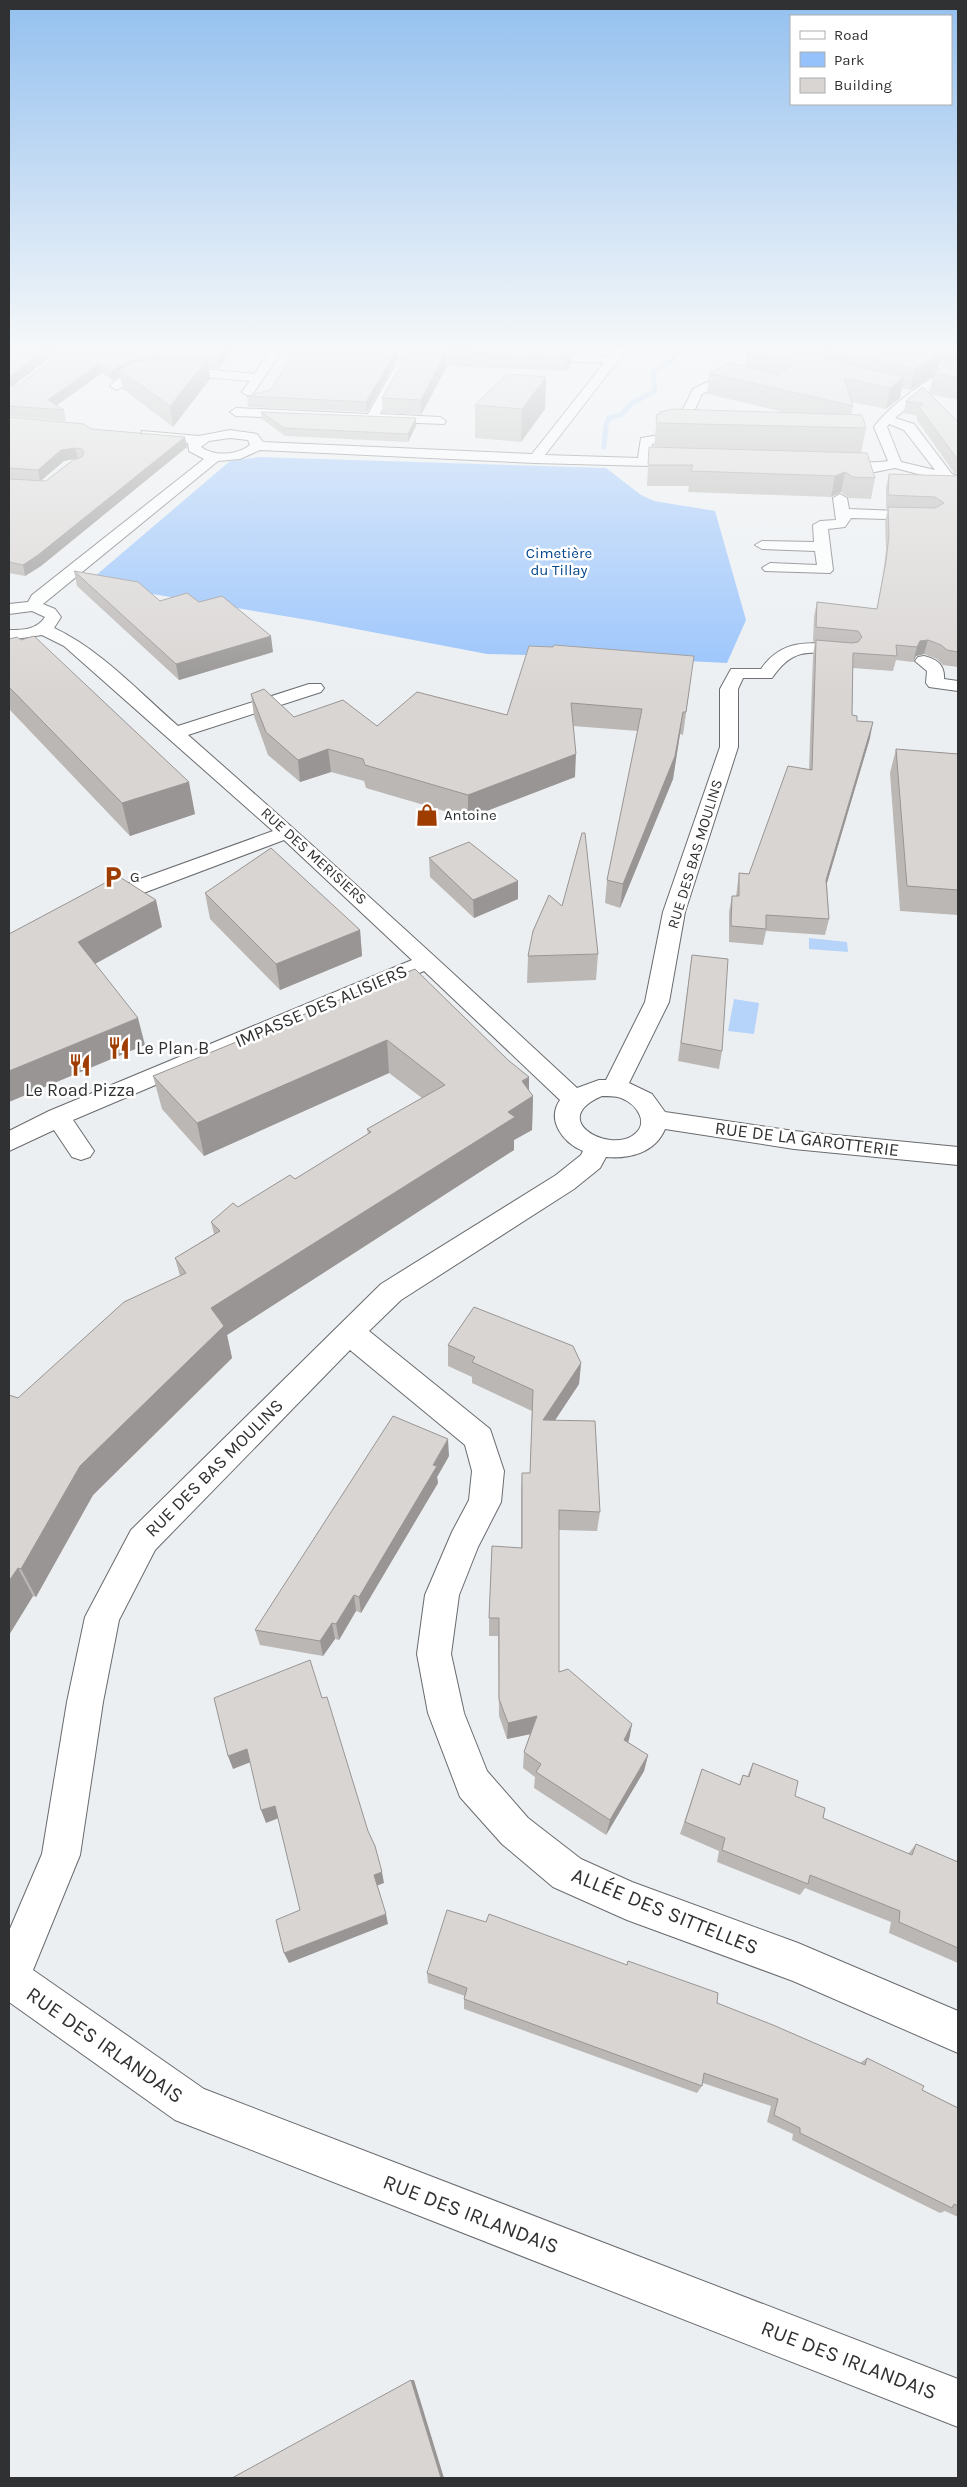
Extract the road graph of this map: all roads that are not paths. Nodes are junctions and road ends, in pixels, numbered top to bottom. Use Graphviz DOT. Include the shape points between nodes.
graph roads {
  1 [pos="206,464"];
  2 [pos="895,464"];
  3 [pos="942,464"];
  4 [pos="823,467"];
  5 [pos="952,478"];
  6 [pos="920,484"];
  7 [pos="840,498"];
  8 [pos="845,513"];
  9 [pos="932,516"];
  10 [pos="762,545"];
  11 [pos="822,548"];
  12 [pos="770,568"];
  13 [pos="34,607"];
  14 [pos="9,609"];
  15 [pos="42,629"];
  16 [pos="9,635"];
  17 [pos="850,651"];
  18 [pos="924,660"];
  19 [pos="958,686"];
  20 [pos="315,688"];
  21 [pos="176,733"];
  22 [pos="288,832"];
  23 [pos="80,908"];
  24 [pos="429,961"];
  25 [pos="614,1088"];
  26 [pos="574,1098"];
  27 [pos="58,1117"];
  28 [pos="655,1119"];
  29 [pos="9,1142"];
  30 [pos="597,1148"];
  31 [pos="81,1151"];
  32 [pos="958,1156"];
  33 [pos="349,1332"];
  34 [pos="9,1978"];
  35 [pos="958,2032"];
  36 [pos="958,2403"];
  1 -- 13 [label="street" via="38,598"];
  2 -- 4 [label="street" via="875,468"];
  2 -- 5 [label="street"];
  3 -- 5 [label="street"];
  5 -- 6 [label="street"];
  7 -- 8 [label="street"];
  8 -- 9 [label="street"];
  8 -- 11 [label="street" via="840,524 820,526"];
  10 -- 11 [label="street"];
  11 -- 12 [label="street" via="825,570"];
  13 -- 14 [label="street"];
  13 -- 15 [label="street" via="50,612 53,617"];
  15 -- 16 [label="street"];
  15 -- 21 [label="street, RUE DES MERISIERS" via="70,642"];
  17 -- 25 [label="street, RUE DES BAS MOULINS" via="809,648 790,651 778,657 766,674 737,673 729,689 729,747 674,912 657,1002"];
  18 -- 19 [label="street" via="936,669 935,684"];
  20 -- 21 [label="street"];
  21 -- 22 [label="street, RUE DES MERISIERS"];
  22 -- 23 [label="street"];
  22 -- 24 [label="street, RUE DES MERISIERS"];
  24 -- 26 [label="street, RUE DES MERISIERS"];
  24 -- 27 [label="street, IMPASSE DES ALISIERS"];
  25 -- 26 [label="street" via="586,1092"];
  25 -- 28 [label="street" via="627,1090 642,1099 653,1111"];
  26 -- 30 [label="street" via="565,1116 567,1126 573,1135"];
  27 -- 29 [label="street, IMPASSE DES ALISIERS"];
  27 -- 31 [label="street"];
  28 -- 30 [label="street" via="654,1129 648,1138 638,1144 625,1149"];
  28 -- 32 [label="street, RUE DE LA GAROTTERIE" via="794,1140"];
  30 -- 33 [label="street, RUE DES BAS MOULINS" via="592,1161 565,1182 391,1292"];
  33 -- 34 [label="street, RUE DES BAS MOULINS" via="143,1540 102,1617 61,1855"];
  33 -- 35 [label="street, ALLÉE DES SITTELLES" via="479,1438 488,1471 485,1502 442,1595 434,1654 446,1713 473,1784 515,1831 567,1873 627,1900 798,1963"];
  34 -- 36 [label="street, RUE DES IRLANDAIS" via="190,2105"];
}
